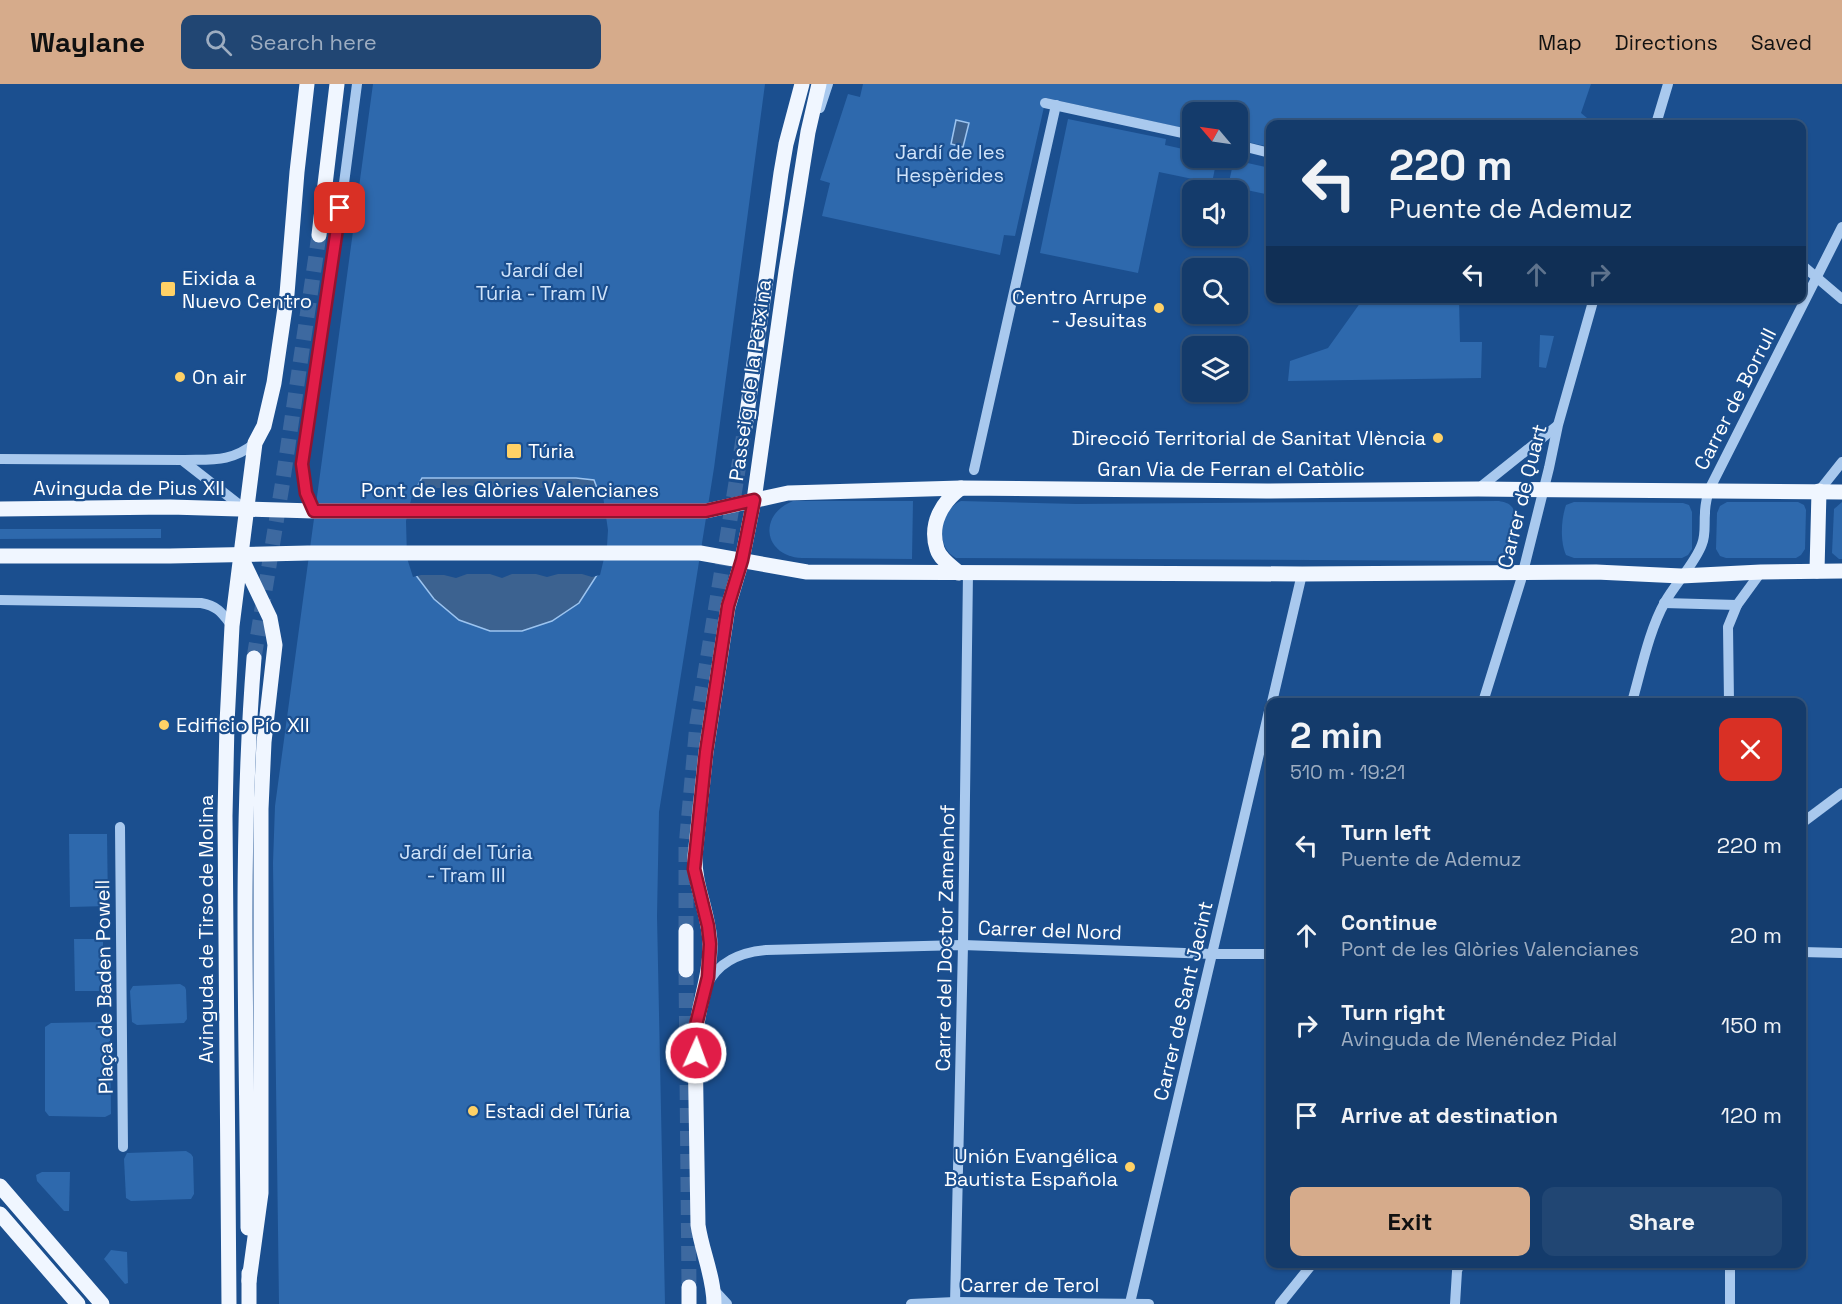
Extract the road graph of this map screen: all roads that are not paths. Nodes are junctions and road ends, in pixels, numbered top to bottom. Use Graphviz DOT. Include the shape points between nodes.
graph roads {
  1 [pos="307,84"];
  2 [pos="338,84"];
  3 [pos="357,84"];
  4 [pos="802,84"];
  5 [pos="819,84"];
  6 [pos="828,84"];
  7 [pos="1668,84"];
  8 [pos="1657,120"];
  9 [pos="1182,133"];
  10 [pos="1248,148"];
  11 [pos="1266,152"];
  12 [pos="796,208"];
  13 [pos="1842,227"];
  14 [pos="319,235"];
  15 [pos="1806,268"];
  16 [pos="1817,277"];
  17 [pos="1806,299"];
  18 [pos="1842,299"];
  19 [pos="1593,303"];
  20 [pos="1804,303"];
  21 [pos="1558,425"];
  22 [pos="746,427"];
  23 [pos="255,443"];
  24 [pos="0,459"];
  25 [pos="182,460"];
  26 [pos="1842,462"];
  27 [pos="974,470"];
  28 [pos="961,488"];
  29 [pos="1478,489"];
  30 [pos="1544,490"];
  31 [pos="1709,490"];
  32 [pos="1819,491"];
  33 [pos="1842,492"];
  34 [pos="754,500"];
  35 [pos="0,509"];
  36 [pos="246,510"];
  37 [pos="314,511"];
  38 [pos="240,555"];
  39 [pos="0,556"];
  40 [pos="742,560"];
  41 [pos="1817,571"];
  42 [pos="1842,571"];
  43 [pos="1761,572"];
  44 [pos="963,573"];
  45 [pos="1522,573"];
  46 [pos="1302,574"];
  47 [pos="1681,576"];
  48 [pos="0,600"];
  49 [pos="1664,603"];
  50 [pos="1737,605"];
  51 [pos="232,626"];
  52 [pos="254,658"];
  53 [pos="1273,698"];
  54 [pos="1485,698"];
  55 [pos="1633,698"];
  56 [pos="1729,698"];
  57 [pos="1266,724"];
  58 [pos="1842,793"];
  59 [pos="1806,819"];
  60 [pos="120,827"];
  61 [pos="686,931"];
  62 [pos="963,945"];
  63 [pos="1806,952"];
  64 [pos="1842,953"];
  65 [pos="1213,954"];
  66 [pos="1266,954"];
  67 [pos="686,970"];
  68 [pos="246,989"];
  69 [pos="704,994"];
  70 [pos="123,1147"];
  71 [pos="0,1186"];
  72 [pos="0,1214"];
  73 [pos="1309,1268"];
  74 [pos="1458,1268"];
  75 [pos="1730,1268"];
  76 [pos="230,1269"];
  77 [pos="249,1281"];
  78 [pos="689,1287"];
  79 [pos="714,1297"];
  80 [pos="955,1303"];
  81 [pos="1130,1303"];
  82 [pos="78,1304"];
  83 [pos="102,1304"];
  84 [pos="229,1304"];
  85 [pos="249,1304"];
  86 [pos="689,1304"];
  87 [pos="727,1304"];
  88 [pos="911,1304"];
  89 [pos="1149,1304"];
  90 [pos="1280,1304"];
  91 [pos="1455,1304"];
  92 [pos="1730,1304"];
  1 -- 23 [label="main road, Avinguda de Tirso de Molina" via="287,294 274,383 264,426"];
  2 -- 14 [label="main road"];
  3 -- 37 [label="street" via="302,464 306,493"];
  4 -- 22 [label="main road, Passeig de la Petxina" via="781,173"];
  5 -- 12 [label="main road, Passeig de la Petxina"];
  6 -- 12 [label="street, Passeig de la Petxina"];
  7 -- 8 [label="street"];
  9 -- 27 [label="street" via="1050,104"];
  10 -- 11 [label="street"];
  12 -- 34 [label="main road, Passeig de la Petxina"];
  13 -- 16 [label="street, Carrer de Borrull"];
  15 -- 16 [label="street"];
  16 -- 17 [label="street, Carrer de Borrull"];
  16 -- 18 [label="street"];
  19 -- 21 [label="street, Carrer de Quart"];
  20 -- 31 [label="street, Carrer de Borrull"];
  21 -- 29 [label="street"];
  21 -- 30 [label="street, Carrer de Quart"];
  23 -- 25 [label="street" via="224,459"];
  23 -- 36 [label="main road, Avinguda de Tirso de Molina"];
  24 -- 25 [label="street, Avinguda de Pius XII"];
  25 -- 36 [label="street, Avinguda de Pius XII"];
  26 -- 32 [label="street"];
  28 -- 29 [label="main road, Gran Via de Ferran el Catòlic"];
  28 -- 34 [label="main road, Gran Via de Ferran el Catòlic" via="808,492"];
  28 -- 44 [label="main road" via="941,508 934,530 937,550 945,562"];
  29 -- 30 [label="main road, Gran Via de Ferran el Catòlic"];
  30 -- 31 [label="main road, Gran Via de Ferran el Catòlic"];
  30 -- 45 [label="street, Carrer de Quart"];
  31 -- 32 [label="main road, Gran Via de Ferran el Catòlic"];
  31 -- 47 [label="street" via="1702,544"];
  32 -- 33 [label="main road, Gran Via de Ferran el Catòlic"];
  32 -- 41 [label="main road"];
  34 -- 37 [label="main road, Pont de les Glòries Valencianes" via="706,511"];
  34 -- 40 [label="main road, Passeig de la Petxina"];
  35 -- 36 [label="main road, Avinguda de Pius XII"];
  36 -- 37 [label="main road, Pont de les Glòries Valencianes"];
  36 -- 38 [label="main road, Avinguda de Tirso de Molina"];
  38 -- 39 [label="main road"];
  38 -- 40 [label="main road" via="700,553"];
  38 -- 51 [label="main road, Avinguda de Tirso de Molina"];
  38 -- 77 [label="main road" via="270,618 275,645 261,809 261,1192"];
  40 -- 44 [label="main road" via="807,572"];
  40 -- 69 [label="main road, Passeig de la Petxina" via="726,618 695,856 710,944"];
  41 -- 42 [label="main road"];
  41 -- 43 [label="main road"];
  43 -- 47 [label="main road"];
  43 -- 50 [label="street"];
  44 -- 46 [label="main road"];
  44 -- 62 [label="street, Carrer del Doctor Zamenhof"];
  45 -- 46 [label="main road"];
  45 -- 47 [label="main road"];
  45 -- 54 [label="street, Carrer de Quart"];
  46 -- 53 [label="street"];
  47 -- 49 [label="street"];
  48 -- 51 [label="street" via="201,603 212,605"];
  49 -- 50 [label="street"];
  49 -- 55 [label="street"];
  50 -- 56 [label="street" via="1728,627"];
  51 -- 76 [label="main road, Avinguda de Tirso de Molina" via="225,816"];
  52 -- 68 [label="main road, Avinguda de Tirso de Molina" via="245,806"];
  57 -- 65 [label="street, Carrer de Sant Jacint"];
  58 -- 59 [label="street"];
  60 -- 70 [label="street, Plaça de Baden Powell"];
  61 -- 67 [label="main road"];
  62 -- 65 [label="street, Carrer del Nord"];
  62 -- 69 [label="street, Carrer del Nord" via="753,951 722,966 711,977"];
  62 -- 80 [label="street, Carrer del Doctor Zamenhof"];
  63 -- 64 [label="street"];
  65 -- 66 [label="street, Carrer del Nord"];
  65 -- 81 [label="street, Carrer de Sant Jacint"];
  68 -- 76 [label="main road"];
  68 -- 77 [label="main road, Avinguda de Tirso de Molina"];
  69 -- 79 [label="main road, Passeig de la Petxina" via="695,1040 698,1225"];
  71 -- 83 [label="main road"];
  72 -- 82 [label="main road"];
  73 -- 90 [label="street"];
  74 -- 91 [label="street"];
  75 -- 92 [label="street"];
  76 -- 84 [label="main road, Avinguda de Tirso de Molina"];
  77 -- 85 [label="main road, Avinguda de Tirso de Molina"];
  78 -- 86 [label="main road"];
  79 -- 87 [label="street"];
  80 -- 81 [label="street, Carrer de Terol"];
  80 -- 88 [label="street, Carrer de Terol"];
  81 -- 89 [label="street, Carrer de Terol"];
}
